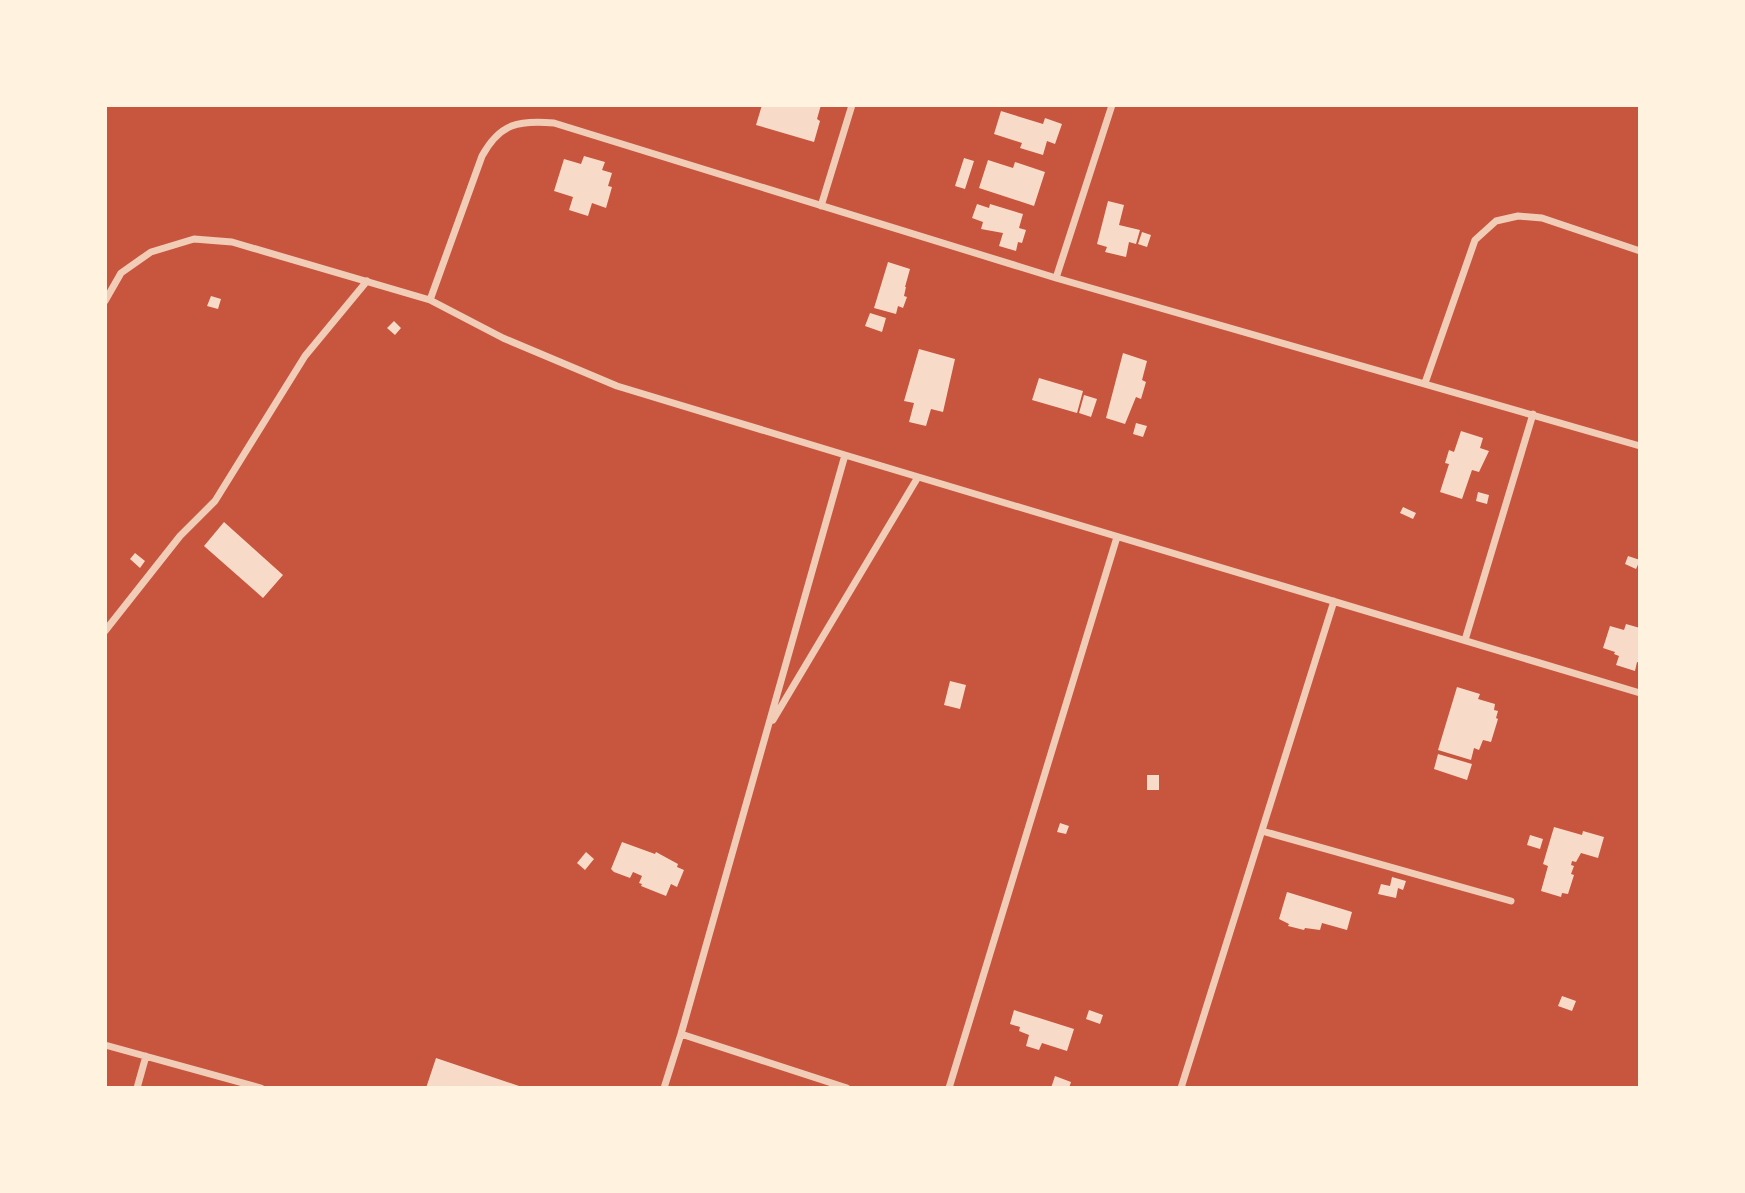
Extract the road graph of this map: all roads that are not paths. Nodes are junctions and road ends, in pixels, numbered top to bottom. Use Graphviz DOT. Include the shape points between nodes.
graph roads {
  1 [pos="852,105"];
  2 [pos="1112,105"];
  3 [pos="821,206"];
  4 [pos="1640,251"];
  5 [pos="1056,278"];
  6 [pos="367,282"];
  7 [pos="430,300"];
  8 [pos="105,301"];
  9 [pos="1425,383"];
  10 [pos="1533,414"];
  11 [pos="1640,446"];
  12 [pos="845,455"];
  13 [pos="918,477"];
  14 [pos="1117,537"];
  15 [pos="1334,601"];
  16 [pos="105,631"];
  17 [pos="1465,640"];
  18 [pos="1640,693"];
  19 [pos="768,729"];
  20 [pos="1262,831"];
  21 [pos="1511,901"];
  22 [pos="681,1034"];
  23 [pos="105,1045"];
  24 [pos="146,1056"];
  25 [pos="137,1088"];
  26 [pos="261,1088"];
  27 [pos="664,1088"];
  28 [pos="847,1088"];
  29 [pos="949,1088"];
  30 [pos="1181,1088"];
  1 -- 3 [label="street"];
  2 -- 5 [label="street"];
  3 -- 5 [label="street"];
  3 -- 7 [label="street" via="554,123 512,125 482,156"];
  4 -- 9 [label="street" via="1542,218 1518,216 1496,221 1475,240"];
  5 -- 9 [label="street"];
  6 -- 7 [label="street"];
  6 -- 8 [label="street" via="232,242 194,239 151,253 121,274"];
  6 -- 16 [label="street" via="305,356 215,501 180,536"];
  7 -- 12 [label="street" via="503,338 617,386"];
  9 -- 10 [label="street"];
  10 -- 11 [label="street"];
  10 -- 17 [label="street"];
  12 -- 13 [label="street"];
  12 -- 19 [label="street"];
  13 -- 14 [label="street"];
  13 -- 19 [label="street"];
  14 -- 15 [label="street"];
  14 -- 29 [label="street"];
  15 -- 17 [label="street"];
  15 -- 20 [label="street"];
  17 -- 18 [label="street"];
  19 -- 22 [label="street"];
  20 -- 21 [label="street"];
  20 -- 30 [label="street"];
  22 -- 27 [label="street"];
  22 -- 28 [label="street"];
  23 -- 24 [label="street"];
  24 -- 25 [label="street"];
  24 -- 26 [label="street"];
}
